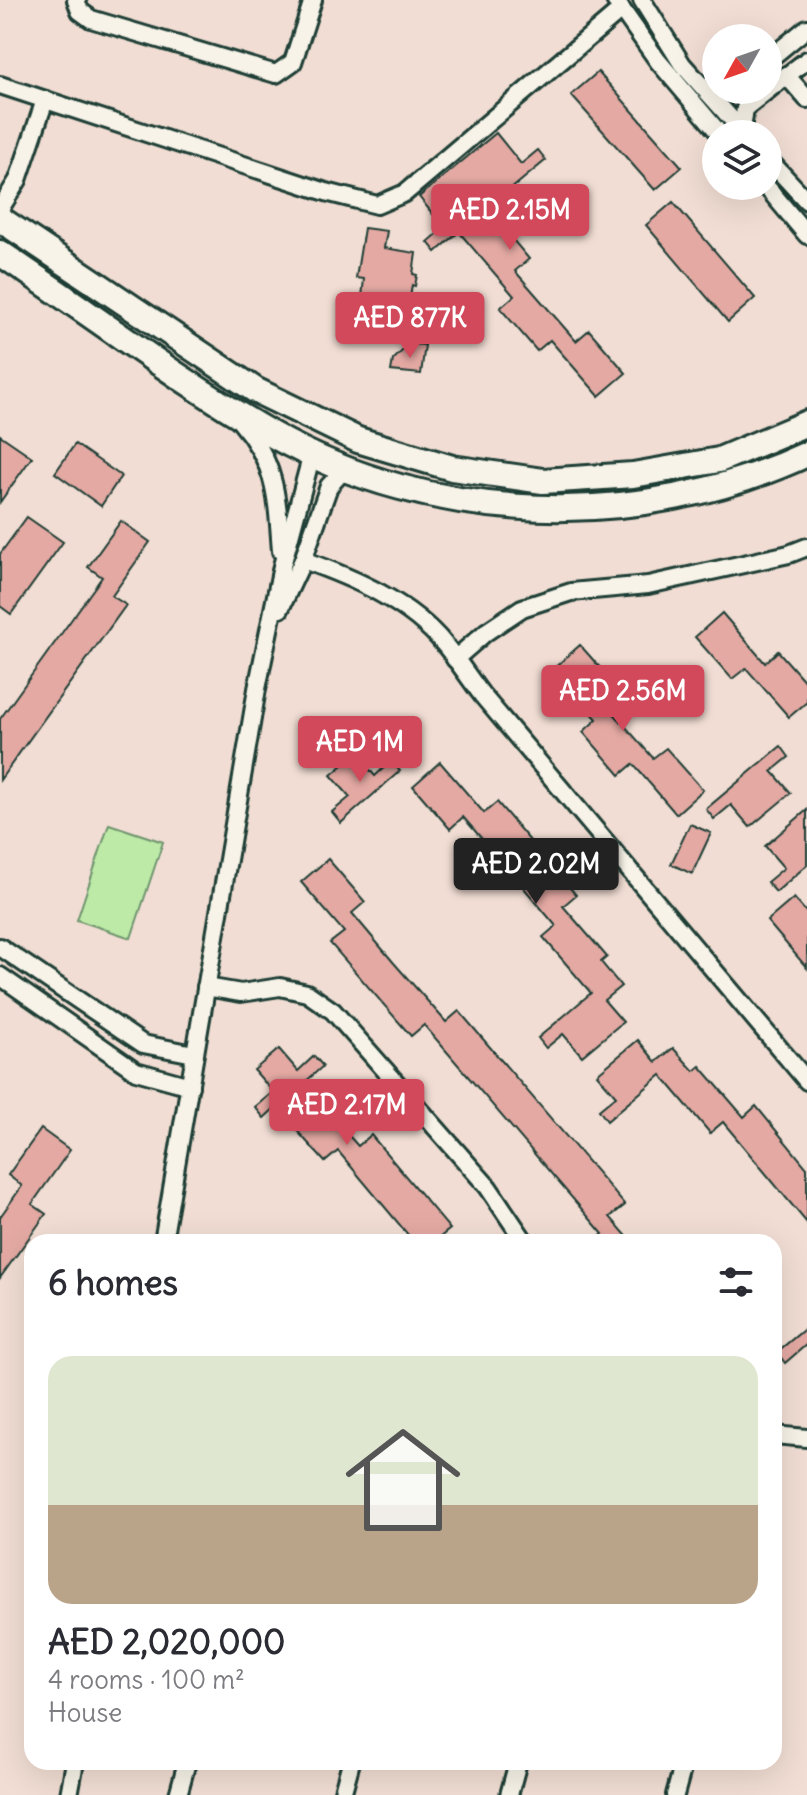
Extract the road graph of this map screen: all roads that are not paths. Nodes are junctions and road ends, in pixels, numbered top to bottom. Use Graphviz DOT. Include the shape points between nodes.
graph roads {
  1 [pos="76,0"];
  2 [pos="313,0"];
  3 [pos="648,2"];
  4 [pos="618,5"];
  5 [pos="807,28"];
  6 [pos="782,49"];
  7 [pos="807,60"];
  8 [pos="786,75"];
  9 [pos="782,78"];
  10 [pos="0,85"];
  11 [pos="702,86"];
  12 [pos="807,99"];
  13 [pos="45,100"];
  14 [pos="719,104"];
  15 [pos="708,120"];
  16 [pos="733,120"];
  17 [pos="782,174"];
  18 [pos="778,200"];
  19 [pos="807,201"];
  20 [pos="0,209"];
  21 [pos="0,219"];
  22 [pos="807,235"];
  23 [pos="0,253"];
  24 [pos="215,399"];
  25 [pos="807,409"];
  26 [pos="807,423"];
  27 [pos="775,438"];
  28 [pos="312,454"];
  29 [pos="807,454"];
  30 [pos="352,472"];
  31 [pos="807,547"];
  32 [pos="303,560"];
  33 [pos="282,566"];
  34 [pos="270,632"];
  35 [pos="455,659"];
  36 [pos="0,947"];
  37 [pos="0,976"];
  38 [pos="206,987"];
  39 [pos="194,1054"];
  40 [pos="807,1081"];
  41 [pos="190,1086"];
  42 [pos="164,1234"];
  43 [pos="520,1234"];
  44 [pos="782,1436"];
  45 [pos="807,1438"];
  46 [pos="74,1770"];
  47 [pos="185,1770"];
  48 [pos="349,1770"];
  49 [pos="516,1770"];
  50 [pos="682,1770"];
  51 [pos="69,1795"];
  52 [pos="178,1795"];
  53 [pos="342,1795"];
  54 [pos="509,1795"];
  55 [pos="675,1795"];
  1 -- 2 [label="street" via="91,19 276,74 293,62"];
  3 -- 11 [label="street" via="682,64"];
  4 -- 13 [label="street" via="405,193 377,205"];
  4 -- 15 [label="street"];
  5 -- 6 [label="street"];
  7 -- 8 [label="street"];
  8 -- 9 [label="street"];
  8 -- 12 [label="street"];
  10 -- 13 [label="street"];
  13 -- 20 [label="street" via="18,180"];
  14 -- 16 [label="street"];
  17 -- 19 [label="street"];
  18 -- 22 [label="street"];
  21 -- 27 [label="main road" via="255,390 358,440 452,468 543,481 633,475 719,460"];
  23 -- 24 [label="main road"];
  24 -- 28 [label="main road"];
  24 -- 33 [label="street" via="266,456 277,495"];
  25 -- 27 [label="street"];
  26 -- 27 [label="main road"];
  28 -- 30 [label="main road"];
  28 -- 33 [label="street"];
  29 -- 30 [label="main road" via="739,482 656,501 579,508 519,507 434,495"];
  30 -- 32 [label="street" via="340,474 329,486"];
  31 -- 35 [label="street" via="648,585 571,592 522,608"];
  32 -- 34 [label="street"];
  32 -- 35 [label="street" via="356,578 392,599"];
  33 -- 34 [label="street"];
  34 -- 38 [label="street"];
  35 -- 40 [label="street"];
  36 -- 39 [label="street" via="143,1044"];
  37 -- 41 [label="street" via="136,1071"];
  38 -- 39 [label="street"];
  38 -- 43 [label="street" via="241,993 280,987 307,993 333,1011 488,1187"];
  39 -- 41 [label="street"];
  41 -- 42 [label="street"];
  44 -- 45 [label="street"];
  46 -- 51 [label="street"];
  47 -- 52 [label="street"];
  48 -- 53 [label="street"];
  49 -- 54 [label="street"];
  50 -- 55 [label="street"];
}
